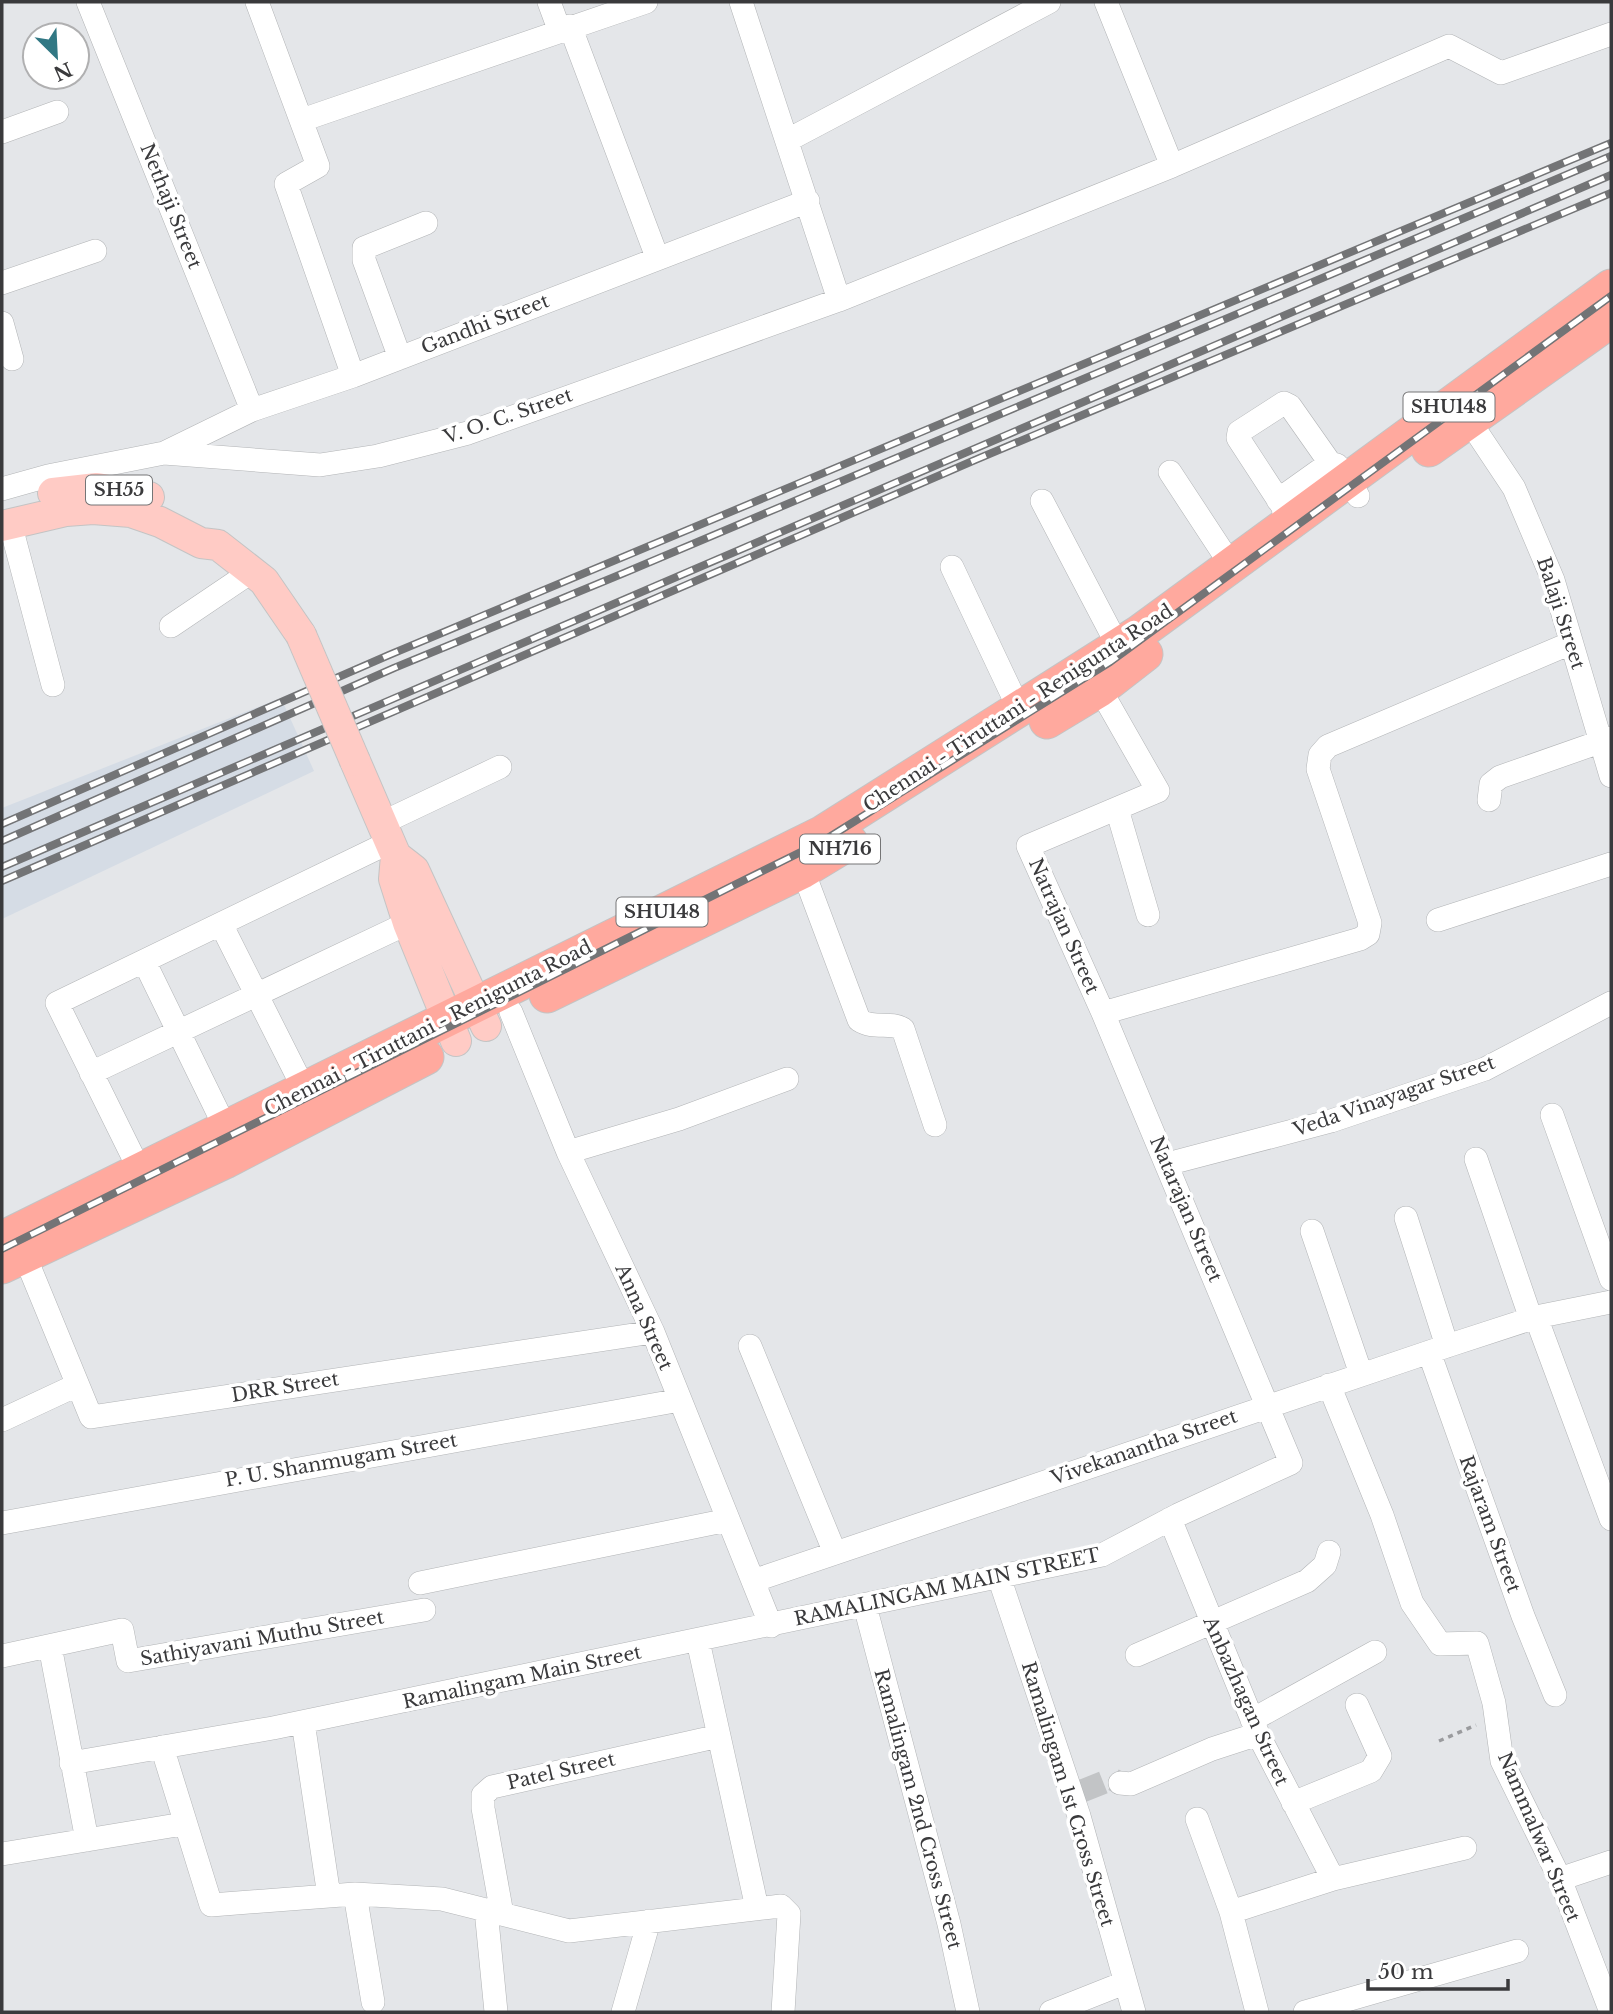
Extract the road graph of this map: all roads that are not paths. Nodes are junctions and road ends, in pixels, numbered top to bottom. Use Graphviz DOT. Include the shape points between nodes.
graph roads {
  1 [pos="88,2"];
  2 [pos="257,2"];
  3 [pos="549,2"];
  4 [pos="646,2"];
  5 [pos="741,2"];
  6 [pos="1049,2"];
  7 [pos="1111,4"];
  8 [pos="564,27"];
  9 [pos="1611,34"];
  10 [pos="57,112"];
  11 [pos="302,120"];
  12 [pos="2,132"];
  13 [pos="788,141"];
  14 [pos="1172,166"];
  15 [pos="808,201"];
  16 [pos="426,223"];
  17 [pos="95,251"];
  18 [pos="657,257"];
  19 [pos="2,283"];
  20 [pos="1611,287"];
  21 [pos="839,300"];
  22 [pos="1611,320"];
  23 [pos="2,323"];
  24 [pos="400,358"];
  25 [pos="12,359"];
  26 [pos="353,376"];
  27 [pos="252,410"];
  28 [pos="1470,422"];
  29 [pos="164,453"];
  30 [pos="1170,472"];
  31 [pos="1346,480"];
  32 [pos="2,489"];
  33 [pos="1042,501"];
  34 [pos="1282,512"];
  35 [pos="5,518"];
  36 [pos="1231,565"];
  37 [pos="952,567"];
  38 [pos="251,572"];
  39 [pos="172,626"];
  40 [pos="1571,643"];
  41 [pos="1118,646"];
  42 [pos="1094,678"];
  43 [pos="54,685"];
  44 [pos="1020,711"];
  45 [pos="1606,740"];
  46 [pos="500,767"];
  47 [pos="1611,776"];
  48 [pos="1489,800"];
  49 [pos="1116,809"];
  50 [pos="389,841"];
  51 [pos="798,859"];
  52 [pos="1611,864"];
  53 [pos="1148,915"];
  54 [pos="1438,920"];
  55 [pos="408,923"];
  56 [pos="222,926"];
  57 [pos="145,963"];
  58 [pos="258,994"];
  59 [pos="1611,1003"];
  60 [pos="1103,1013"];
  61 [pos="475,1021"];
  62 [pos="177,1032"];
  63 [pos="91,1073"];
  64 [pos="787,1079"];
  65 [pos="289,1108"];
  66 [pos="1552,1115"];
  67 [pos="935,1125"];
  68 [pos="226,1129"];
  69 [pos="568,1152"];
  70 [pos="1476,1159"];
  71 [pos="1167,1164"];
  72 [pos="139,1169"];
  73 [pos="1406,1218"];
  74 [pos="1312,1231"];
  75 [pos="9,1253"];
  76 [pos="1611,1279"];
  77 [pos="1611,1302"];
  78 [pos="1534,1318"];
  79 [pos="653,1332"];
  80 [pos="750,1346"];
  81 [pos="1438,1349"];
  82 [pos="1362,1374"];
  83 [pos="77,1385"];
  84 [pos="1329,1385"];
  85 [pos="680,1400"];
  86 [pos="1268,1404"];
  87 [pos="2,1420"];
  88 [pos="1170,1518"];
  89 [pos="1611,1519"];
  90 [pos="728,1520"];
  91 [pos="2,1523"];
  92 [pos="1329,1552"];
  93 [pos="835,1553"];
  94 [pos="999,1577"];
  95 [pos="753,1581"];
  96 [pos="420,1583"];
  97 [pos="865,1606"];
  98 [pos="424,1610"];
  99 [pos="1210,1623"];
  100 [pos="771,1626"];
  101 [pos="698,1641"];
  102 [pos="50,1646"];
  103 [pos="1375,1652"];
  104 [pos="1137,1655"];
  105 [pos="2,1656"];
  106 [pos="1555,1695"];
  107 [pos="1357,1705"];
  108 [pos="303,1721"];
  109 [pos="1255,1727"];
  110 [pos="719,1736"];
  111 [pos="162,1747"];
  112 [pos="71,1763"];
  113 [pos="1120,1783"];
  114 [pos="1293,1803"];
  115 [pos="1196,1819"];
  116 [pos="183,1824"];
  117 [pos="87,1840"];
  118 [pos="1465,1847"];
  119 [pos="2,1854"];
  120 [pos="1611,1862"];
  121 [pos="1332,1879"];
  122 [pos="1560,1879"];
  123 [pos="355,1894"];
  124 [pos="329,1896"];
  125 [pos="757,1908"];
  126 [pos="494,1912"];
  127 [pos="1231,1912"];
  128 [pos="649,1921"];
  129 [pos="1517,1951"];
  130 [pos="1124,1983"];
  131 [pos="373,2002"];
  132 [pos="496,2012"];
  133 [pos="622,2012"];
  134 [pos="783,2012"];
  135 [pos="968,2012"];
  136 [pos="1052,2012"];
  137 [pos="1134,2012"];
  138 [pos="1257,2012"];
  139 [pos="1305,2012"];
  140 [pos="1611,2012"];
  1 -- 27 [label="street, Nethaji Street"];
  2 -- 11 [label="street"];
  3 -- 8 [label="street"];
  4 -- 8 [label="street"];
  5 -- 13 [label="street"];
  6 -- 13 [label="street"];
  7 -- 14 [label="street"];
  8 -- 11 [label="street"];
  8 -- 18 [label="street"];
  9 -- 14 [label="street, V. O. C. Street" via="1502,73 1449,46"];
  10 -- 12 [label="street"];
  11 -- 26 [label="street" via="318,166 286,184"];
  13 -- 15 [label="street"];
  14 -- 21 [label="street, V. O. C. Street"];
  15 -- 18 [label="street, Gandhi Street"];
  15 -- 21 [label="street"];
  16 -- 24 [label="street" via="364,248 364,260"];
  17 -- 19 [label="street"];
  18 -- 24 [label="street, Gandhi Street"];
  20 -- 31 [label="highway, Chennai - Tiruttani - Renigunta Road / SHU148"];
  21 -- 29 [label="street, V. O. C. Street" via="468,433 378,456 320,465"];
  22 -- 28 [label="highway, Chennai - Tiruttani - Renigunta Road / NH716"];
  23 -- 25 [label="street"];
  24 -- 26 [label="street, Gandhi Street"];
  26 -- 27 [label="street, Gandhi Street"];
  27 -- 29 [label="street, Gandhi Street"];
  28 -- 31 [label="highway, Chennai - Tiruttani - Renigunta Road / NH716"];
  28 -- 40 [label="street, Balaji Street" via="1514,488 1553,580"];
  29 -- 32 [label="street"];
  30 -- 36 [label="street"];
  31 -- 34 [label="highway, Chennai - Tiruttani - Renigunta Road / SHU148"];
  31 -- 34 [label="street" via="1284,403 1239,432 1238,438"];
  31 -- 42 [label="highway, Chennai - Tiruttani - Renigunta Road / NH716"];
  33 -- 41 [label="street"];
  34 -- 36 [label="highway, Chennai - Tiruttani - Renigunta Road / SHU148"];
  35 -- 38 [label="main road, SH55" via="61,491 135,492 167,502 212,528 218,545"];
  35 -- 43 [label="street"];
  36 -- 41 [label="highway, Chennai - Tiruttani - Renigunta Road / SHU148"];
  37 -- 44 [label="street"];
  38 -- 39 [label="street"];
  38 -- 50 [label="main road, bridge" via="264,581 301,635"];
  40 -- 45 [label="street, Balaji Street"];
  40 -- 60 [label="street" via="1328,746 1320,755 1318,769 1370,923 1368,934"];
  41 -- 42 [label="highway, Chennai - Tiruttani - Renigunta Road / SHU148"];
  42 -- 44 [label="highway, Chennai - Tiruttani - Renigunta Road / SHU148"];
  42 -- 49 [label="street, Natrajan Street" via="1158,792"];
  42 -- 51 [label="highway, Chennai - Tiruttani - Renigunta Road / NH716"];
  44 -- 51 [label="highway, Chennai - Tiruttani - Renigunta Road / SHU148" via="823,833"];
  45 -- 47 [label="street, Balaji Street"];
  45 -- 48 [label="street" via="1500,776 1491,784"];
  46 -- 50 [label="street"];
  49 -- 53 [label="street"];
  49 -- 60 [label="street, Natrajan Street" via="1028,846"];
  50 -- 55 [label="main road" via="394,879"];
  50 -- 56 [label="street"];
  50 -- 61 [label="main road" via="414,870"];
  51 -- 61 [label="highway, Chennai - Tiruttani - Renigunta Road / NH716"];
  51 -- 67 [label="street" via="859,1020 867,1025 897,1025 903,1030"];
  52 -- 54 [label="street"];
  55 -- 58 [label="street"];
  55 -- 61 [label="main road"];
  56 -- 57 [label="street"];
  56 -- 58 [label="street"];
  57 -- 62 [label="street"];
  57 -- 63 [label="street" via="57,1003"];
  58 -- 62 [label="street"];
  58 -- 65 [label="street"];
  59 -- 71 [label="street, Veda Vinayagar Street" via="1485,1069 1331,1121"];
  60 -- 71 [label="street, Natarajan Street"];
  61 -- 65 [label="highway, Chennai - Tiruttani - Renigunta Road / NH716"];
  61 -- 69 [label="street, Anna Street"];
  62 -- 63 [label="street"];
  62 -- 68 [label="street"];
  63 -- 72 [label="street"];
  64 -- 69 [label="street" via="679,1119"];
  65 -- 68 [label="highway, Chennai - Tiruttani - Renigunta Road"];
  65 -- 75 [label="highway, Chennai - Tiruttani - Renigunta Road / NH716"];
  66 -- 76 [label="street"];
  68 -- 72 [label="highway, Chennai - Tiruttani - Renigunta Road"];
  69 -- 79 [label="street, Anna Street"];
  70 -- 78 [label="street"];
  71 -- 86 [label="street, Natarajan Street"];
  72 -- 75 [label="highway, Chennai - Tiruttani - Renigunta Road"];
  73 -- 81 [label="street, Rajaram Street"];
  74 -- 82 [label="street"];
  75 -- 83 [label="street, DRR Street"];
  77 -- 78 [label="street, Vivekanantha Street"];
  78 -- 81 [label="street, Vivekanantha Street"];
  78 -- 89 [label="street"];
  79 -- 83 [label="street, DRR Street" via="91,1417"];
  79 -- 85 [label="street, Anna Street"];
  80 -- 93 [label="street"];
  81 -- 82 [label="street, Vivekanantha Street"];
  81 -- 106 [label="street, Rajaram Street" via="1523,1616"];
  82 -- 84 [label="street, Vivekanantha Street"];
  83 -- 87 [label="street"];
  84 -- 86 [label="street, Vivekanantha Street"];
  84 -- 122 [label="street, Nammalwar Street" via="1412,1603 1440,1644 1477,1643 1502,1761"];
  85 -- 90 [label="street, Anna Street"];
  85 -- 91 [label="street, P. U. Shanmugam Street"];
  86 -- 88 [label="street, RAMALINGAM MAIN STREET" via="1292,1463"];
  86 -- 93 [label="street, Vivekanantha Street"];
  88 -- 94 [label="street, RAMALINGAM MAIN STREET" via="1102,1555"];
  88 -- 99 [label="street, Anbazhagan Street"];
  90 -- 95 [label="street, Anna Street"];
  90 -- 96 [label="street"];
  92 -- 99 [label="street" via="1325,1565 1307,1581"];
  93 -- 95 [label="street, Vivekanantha Street"];
  94 -- 97 [label="street, RAMALINGAM MAIN STREET"];
  94 -- 130 [label="street, Ramalingam 1st Cross Street" via="1077,1794"];
  95 -- 100 [label="street, Anna Street"];
  97 -- 100 [label="street, RAMALINGAM MAIN STREET"];
  97 -- 135 [label="street, Ramalingam 2nd Cross Street" via="950,1924"];
  98 -- 102 [label="street, Sathiyavani Muthu Street" via="128,1661 122,1630"];
  99 -- 104 [label="street"];
  99 -- 109 [label="street, Anbazhagan Street"];
  100 -- 101 [label="street, Ramalingam Main Street"];
  101 -- 108 [label="street, Ramalingam Main Street"];
  101 -- 110 [label="street"];
  102 -- 105 [label="street, Sathiyavani Muthu Street"];
  102 -- 112 [label="street"];
  103 -- 109 [label="street"];
  107 -- 114 [label="street" via="1380,1756 1377,1764 1371,1771"];
  108 -- 111 [label="street, Ramalingam Main Street"];
  108 -- 124 [label="street"];
  109 -- 113 [label="street" via="1139,1781"];
  109 -- 114 [label="street, Anbazhagan Street"];
  110 -- 125 [label="street"];
  110 -- 126 [label="street, Patel Street" via="492,1787 483,1795 483,1808"];
  111 -- 112 [label="street"];
  111 -- 116 [label="street"];
  112 -- 117 [label="street"];
  114 -- 121 [label="street, Anbazhagan Street"];
  115 -- 127 [label="street"];
  116 -- 117 [label="street"];
  116 -- 124 [label="street" via="211,1905"];
  117 -- 119 [label="street"];
  118 -- 121 [label="street"];
  120 -- 122 [label="street"];
  121 -- 127 [label="street"];
  122 -- 140 [label="street, Nammalwar Street"];
  123 -- 124 [label="street"];
  123 -- 126 [label="street" via="442,1899"];
  123 -- 131 [label="street"];
  125 -- 128 [label="street"];
  125 -- 134 [label="street" via="787,1909 789,1914"];
  126 -- 128 [label="street" via="569,1931"];
  126 -- 132 [label="street"];
  127 -- 138 [label="street"];
  128 -- 133 [label="street"];
  129 -- 139 [label="street"];
  130 -- 136 [label="street"];
  130 -- 137 [label="street, Ramalingam 1st Cross Street"];
}
